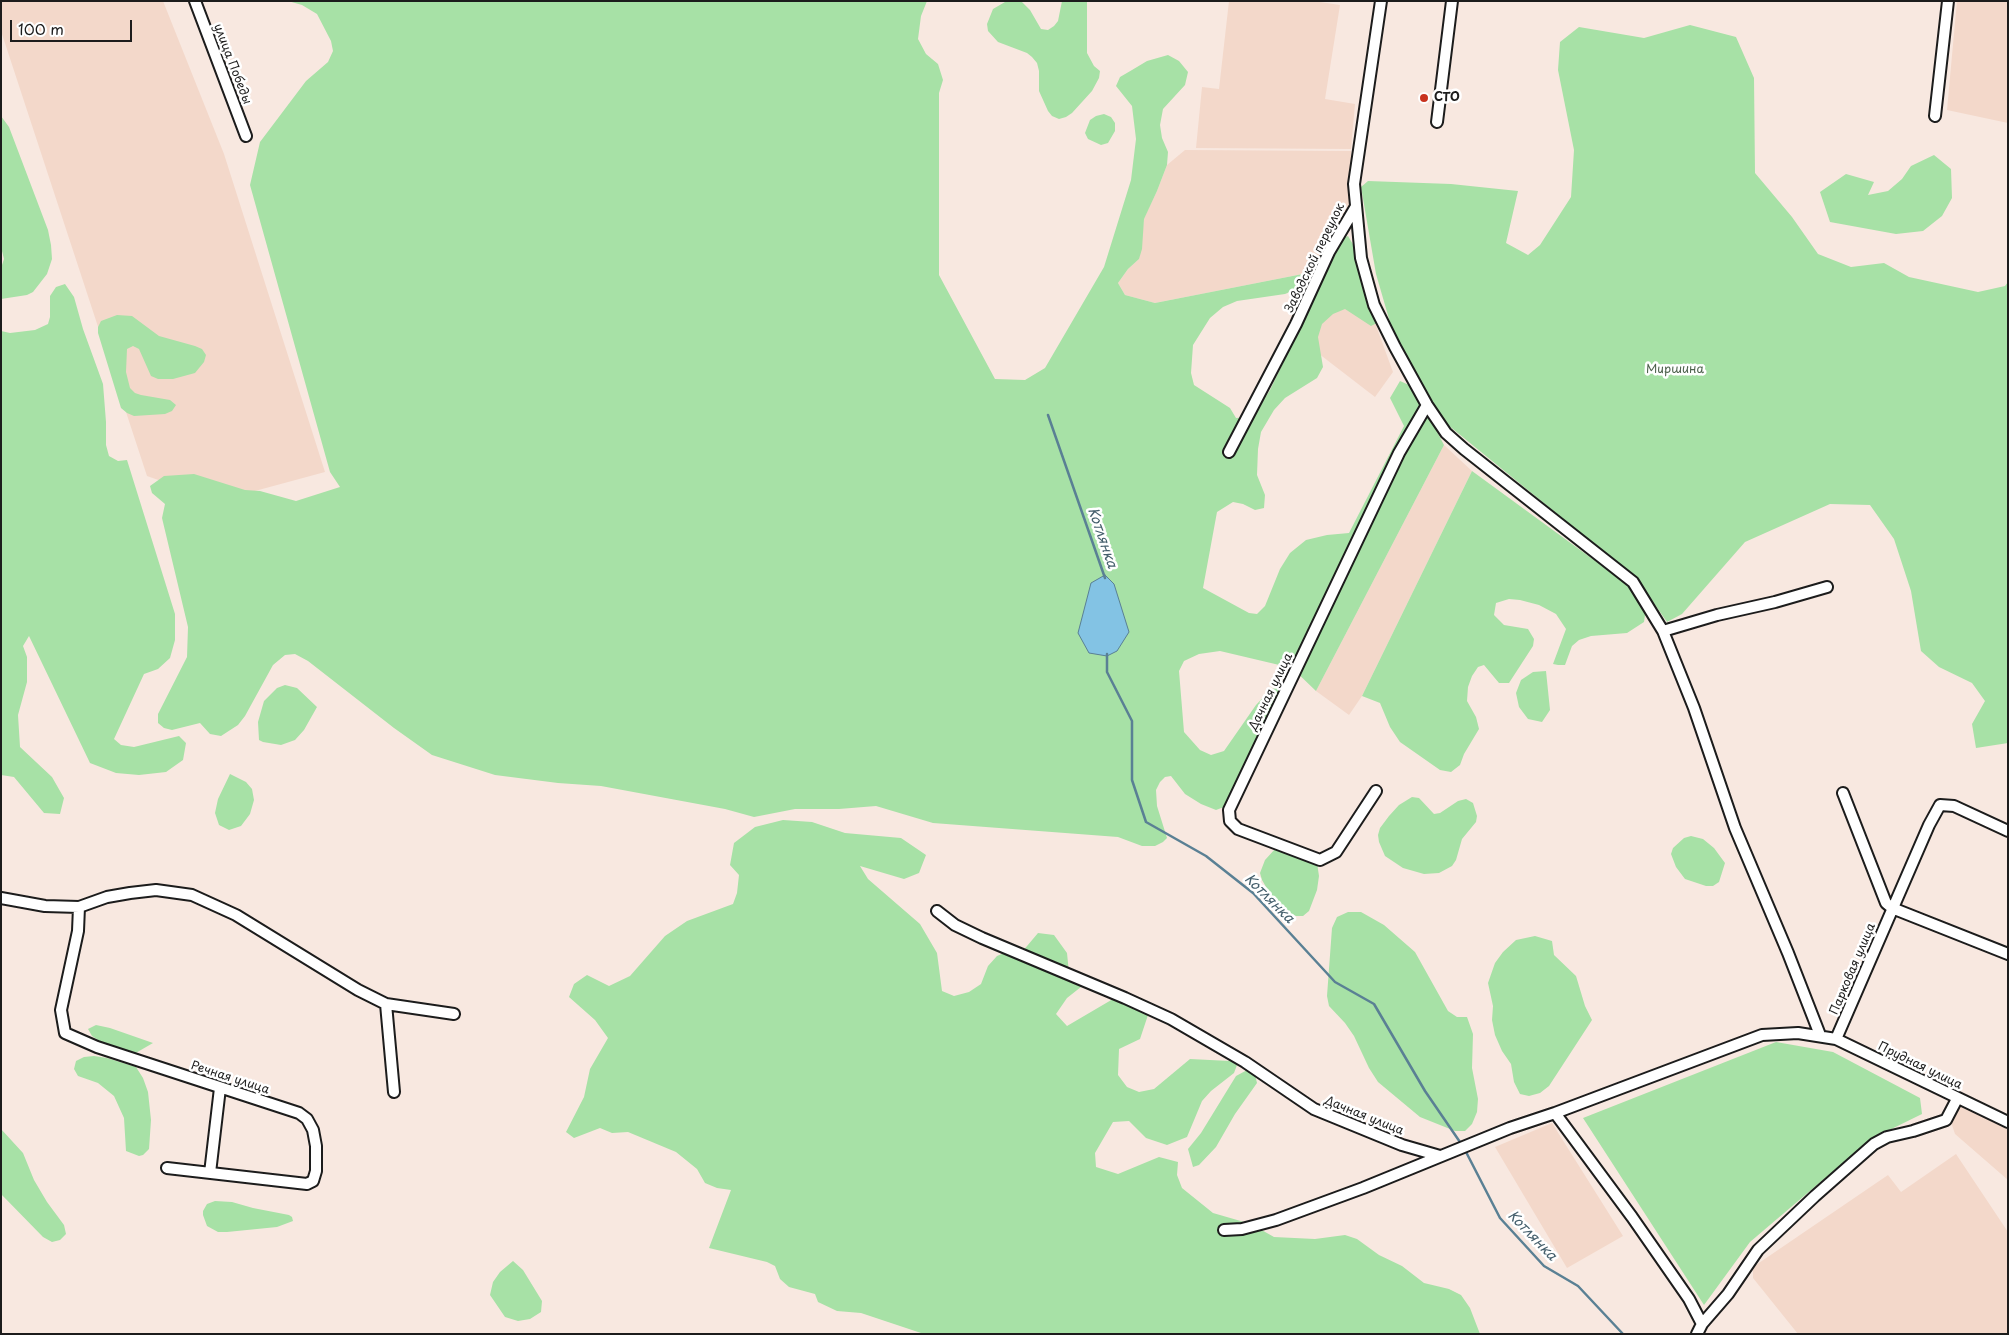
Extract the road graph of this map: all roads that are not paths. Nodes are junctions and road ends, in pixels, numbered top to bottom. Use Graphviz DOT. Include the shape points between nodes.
graph roads {
  1 [pos="195,1"];
  2 [pos="1381,1"];
  3 [pos="1452,1"];
  4 [pos="1948,1"];
  5 [pos="1935,116"];
  6 [pos="1437,122"];
  7 [pos="246,136"];
  8 [pos="1355,208"];
  9 [pos="1427,406"];
  10 [pos="1230,452"];
  11 [pos="1827,587"];
  12 [pos="1664,631"];
  13 [pos="1376,791"];
  14 [pos="1843,794"];
  15 [pos="2008,831"];
  16 [pos="1,898"];
  17 [pos="79,907"];
  18 [pos="1892,908"];
  19 [pos="937,911"];
  20 [pos="2008,954"];
  21 [pos="386,1004"];
  22 [pos="454,1014"];
  23 [pos="1820,1036"];
  24 [pos="1836,1039"];
  25 [pos="220,1088"];
  26 [pos="394,1092"];
  27 [pos="1957,1098"];
  28 [pos="1555,1113"];
  29 [pos="2008,1122"];
  30 [pos="1440,1156"];
  31 [pos="167,1168"];
  32 [pos="210,1173"];
  33 [pos="1224,1230"];
  34 [pos="1702,1324"];
  35 [pos="1697,1334"];
  1 -- 7 [label="street, улица Победы"];
  2 -- 8 [label="street, Заводской переулок" via="1356,163"];
  3 -- 6 [label="street"];
  4 -- 5 [label="street"];
  8 -- 9 [label="street" via="1361,258 1374,305"];
  8 -- 10 [label="street, Заводской переулок" via="1329,252"];
  9 -- 12 [label="street" via="1446,433 1464,450 1633,582"];
  9 -- 13 [label="street, Дачная улица" via="1399,453 1229,810 1230,821 1238,829 1320,860 1336,852"];
  11 -- 12 [label="street"];
  12 -- 23 [label="street" via="1735,828"];
  14 -- 18 [label="street" via="1886,903"];
  15 -- 18 [label="street, Парковая улица" via="1954,806 1940,805"];
  16 -- 17 [label="street" via="45,906"];
  17 -- 21 [label="street" via="107,897 156,890 192,895 236,914"];
  17 -- 25 [label="street, Речная улица" via="78,931 61,1010 65,1033"];
  18 -- 20 [label="street"];
  18 -- 24 [label="street, Парковая улица"];
  19 -- 30 [label="street, Дачная улица" via="955,925 982,938 1171,1019 1245,1062 1314,1110 1402,1145"];
  21 -- 22 [label="street"];
  21 -- 26 [label="street"];
  23 -- 24 [label="street, Прудная улица"];
  23 -- 28 [label="street, Прудная улица" via="1762,1035"];
  24 -- 27 [label="street, Прудная улица"];
  25 -- 32 [label="street"];
  25 -- 32 [label="street, Речная улица" via="299,1113 307,1119 316,1146 316,1171 313,1181 307,1184"];
  27 -- 29 [label="street, Прудная улица"];
  27 -- 34 [label="street" via="1946,1120 1886,1137 1874,1144 1758,1250 1744,1273"];
  28 -- 30 [label="street, Прудная улица"];
  28 -- 34 [label="street" via="1632,1217"];
  30 -- 33 [label="street, Прудная улица" via="1276,1220"];
  31 -- 32 [label="street, Речная улица"];
  34 -- 35 [label="street"];
}
